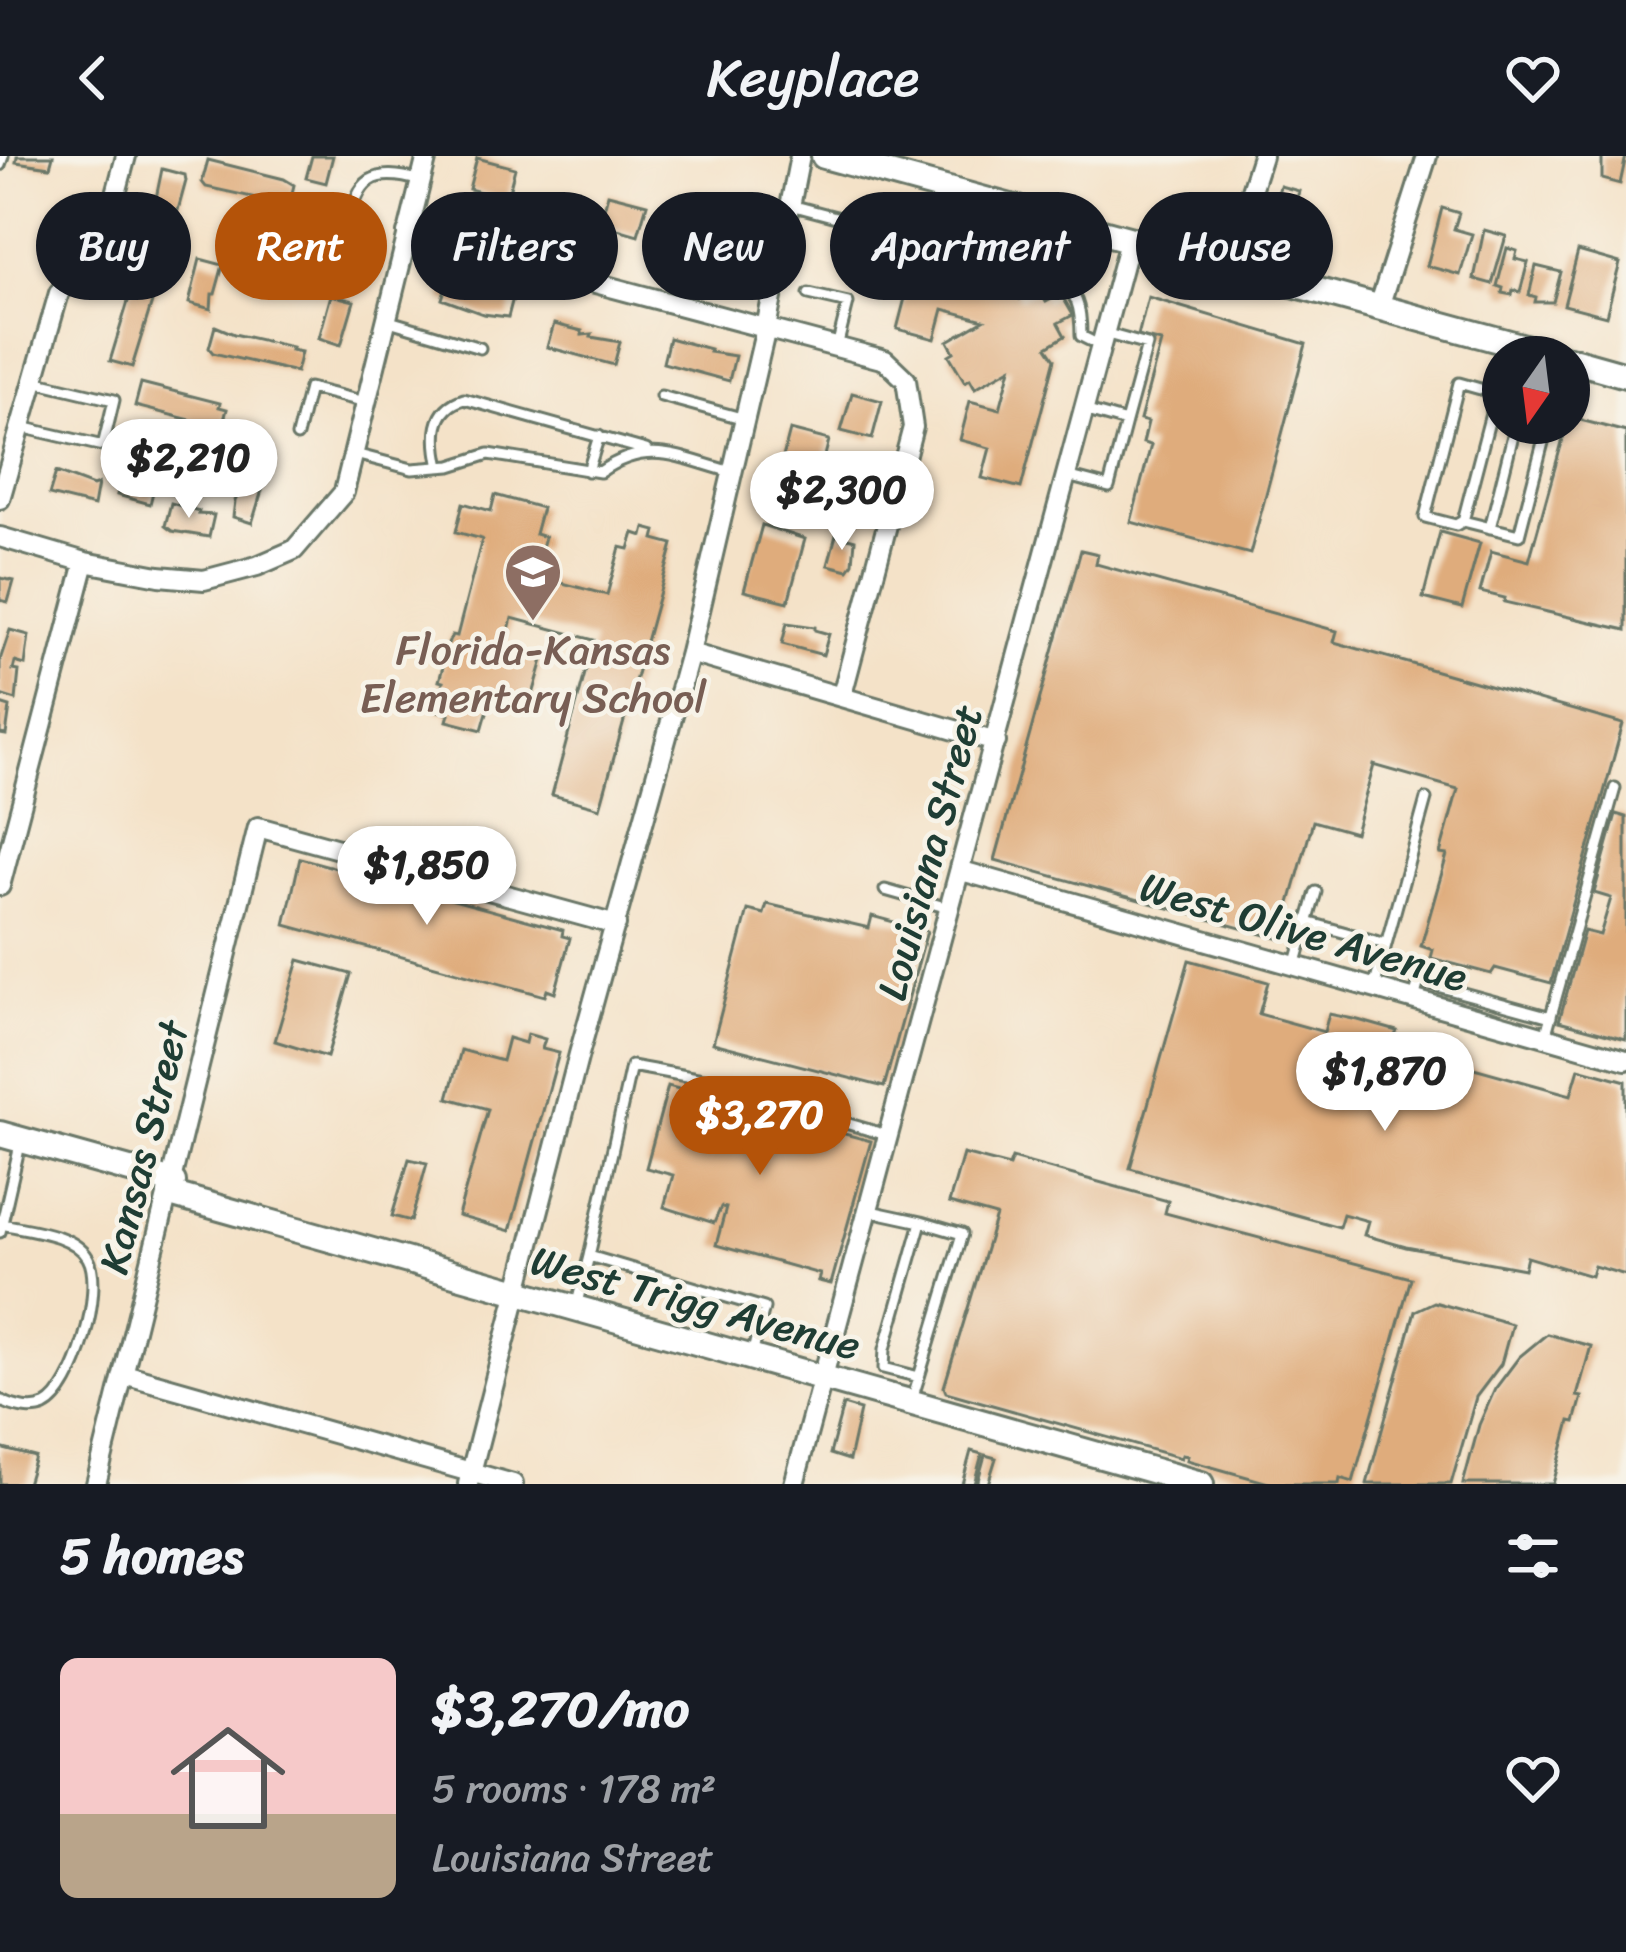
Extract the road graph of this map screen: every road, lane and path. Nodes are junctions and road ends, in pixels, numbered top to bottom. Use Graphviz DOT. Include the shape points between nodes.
graph roads {
  1 [pos="2,156"];
  2 [pos="126,156"];
  3 [pos="428,156"];
  4 [pos="800,156"];
  5 [pos="824,156"];
  6 [pos="1262,156"];
  7 [pos="1427,156"];
  8 [pos="0,165"];
  9 [pos="421,181"];
  10 [pos="358,192"];
  11 [pos="793,192"];
  12 [pos="1250,192"];
  13 [pos="806,209"];
  14 [pos="406,233"];
  15 [pos="411,234"];
  16 [pos="1130,238"];
  17 [pos="1136,240"];
  18 [pos="618,289"];
  19 [pos="809,293"];
  20 [pos="1333,294"];
  21 [pos="771,300"];
  22 [pos="1379,307"];
  23 [pos="386,320"];
  24 [pos="766,328"];
  25 [pos="1482,338"];
  26 [pos="1103,340"];
  27 [pos="837,347"];
  28 [pos="480,349"];
  29 [pos="1590,365"];
  30 [pos="1626,375"];
  31 [pos="34,381"];
  32 [pos="1482,389"];
  33 [pos="661,396"];
  34 [pos="366,402"];
  35 [pos="1084,410"];
  36 [pos="745,419"];
  37 [pos="1126,422"];
  38 [pos="21,427"];
  39 [pos="297,436"];
  40 [pos="598,436"];
  41 [pos="1487,444"];
  42 [pos="1511,444"];
  43 [pos="1543,444"];
  44 [pos="651,451"];
  45 [pos="353,453"];
  46 [pos="440,467"];
  47 [pos="588,471"];
  48 [pos="732,472"];
  49 [pos="1067,476"];
  50 [pos="0,499"];
  51 [pos="1463,520"];
  52 [pos="1490,528"];
  53 [pos="0,537"];
  54 [pos="85,562"];
  55 [pos="690,653"];
  56 [pos="842,695"];
  57 [pos="996,742"];
  58 [pos="1616,788"];
  59 [pos="1426,799"];
  60 [pos="962,871"];
  61 [pos="0,886"];
  62 [pos="885,890"];
  63 [pos="1316,892"];
  64 [pos="952,909"];
  65 [pos="1307,922"];
  66 [pos="616,925"];
  67 [pos="1386,944"];
  68 [pos="1295,966"];
  69 [pos="1374,988"];
  70 [pos="1548,1027"];
  71 [pos="1626,1060"];
  72 [pos="890,1136"];
  73 [pos="11,1137"];
  74 [pos="172,1188"];
  75 [pos="870,1211"];
  76 [pos="921,1222"];
  77 [pos="1,1228"];
  78 [pos="589,1256"];
  79 [pos="516,1293"];
  80 [pos="576,1310"];
  81 [pos="751,1358"];
  82 [pos="124,1374"];
  83 [pos="919,1377"];
  84 [pos="825,1378"];
  85 [pos="0,1400"];
  86 [pos="911,1402"];
  87 [pos="470,1478"];
  88 [pos="96,1484"];
  89 [pos="513,1484"];
  90 [pos="794,1484"];
  91 [pos="1201,1484"];
  1 -- 8 [label="lane"];
  2 -- 31 [label="street" via="112,209 87,260 59,293"];
  3 -- 9 [label="street"];
  4 -- 11 [label="street"];
  5 -- 16 [label="street"];
  6 -- 12 [label="street"];
  7 -- 22 [label="street"];
  9 -- 10 [label="lane" via="395,173"];
  9 -- 14 [label="street"];
  13 -- 26 [label="lane" via="1053,275 1073,289 1081,336"];
  14 -- 15 [label="street"];
  14 -- 23 [label="street"];
  16 -- 17 [label="street"];
  16 -- 26 [label="street, Louisiana Street"];
  18 -- 24 [label="street"];
  19 -- 27 [label="lane" via="848,303"];
  20 -- 22 [label="street"];
  21 -- 24 [label="street"];
  22 -- 25 [label="street"];
  23 -- 28 [label="lane"];
  23 -- 34 [label="street"];
  24 -- 27 [label="street"];
  24 -- 36 [label="street"];
  26 -- 35 [label="street, Louisiana Street"];
  26 -- 37 [label="lane" via="1147,346"];
  27 -- 56 [label="street" via="884,360 907,380 914,427"];
  29 -- 30 [label="street"];
  31 -- 38 [label="street"];
  31 -- 38 [label="lane" via="114,400 103,446"];
  32 -- 51 [label="lane" via="1459,383 1425,518"];
  33 -- 36 [label="lane"];
  34 -- 39 [label="lane" via="309,388"];
  34 -- 45 [label="street"];
  35 -- 37 [label="lane"];
  35 -- 49 [label="street, Louisiana Street"];
  36 -- 48 [label="street"];
  37 -- 49 [label="lane" via="1109,487"];
  38 -- 50 [label="street"];
  40 -- 44 [label="lane"];
  40 -- 46 [label="lane" via="464,399 437,424"];
  40 -- 47 [label="lane"];
  41 -- 51 [label="lane"];
  42 -- 52 [label="lane"];
  43 -- 52 [label="lane" via="1519,535"];
  44 -- 47 [label="lane"];
  44 -- 48 [label="lane"];
  45 -- 46 [label="lane" via="412,469"];
  45 -- 54 [label="street" via="344,492 295,550 257,566 204,580"];
  46 -- 47 [label="lane" via="489,454"];
  48 -- 55 [label="street"];
  49 -- 57 [label="street, Louisiana Street"];
  51 -- 52 [label="lane"];
  53 -- 54 [label="street"];
  54 -- 61 [label="street"];
  55 -- 56 [label="street"];
  55 -- 66 [label="street"];
  56 -- 57 [label="street"];
  57 -- 60 [label="street, Louisiana Street"];
  58 -- 70 [label="lane"];
  59 -- 67 [label="lane"];
  60 -- 64 [label="street, Louisiana Street"];
  60 -- 68 [label="street, West Olive Avenue"];
  62 -- 64 [label="lane"];
  63 -- 65 [label="lane"];
  64 -- 72 [label="street, Louisiana Street"];
  65 -- 67 [label="lane"];
  65 -- 68 [label="lane"];
  66 -- 74 [label="street, Kansas Street" via="259,827"];
  66 -- 79 [label="street"];
  67 -- 69 [label="lane"];
  68 -- 69 [label="street, West Olive Avenue"];
  69 -- 70 [label="street, West Olive Avenue"];
  70 -- 71 [label="street, West Olive Avenue"];
  72 -- 75 [label="street, Louisiana Street"];
  72 -- 78 [label="lane" via="725,1083 632,1066"];
  73 -- 74 [label="street, West Trigg Avenue"];
  73 -- 77 [label="lane"];
  74 -- 79 [label="street, West Trigg Avenue"];
  74 -- 82 [label="street, Kansas Street"];
  75 -- 76 [label="lane"];
  75 -- 84 [label="street, Louisiana Street"];
  76 -- 83 [label="lane" via="884,1368"];
  76 -- 83 [label="lane" via="962,1234"];
  77 -- 85 [label="lane" via="61,1238 87,1256 94,1277 87,1333 56,1398 42,1408"];
  78 -- 80 [label="lane"];
  78 -- 81 [label="lane" via="764,1308"];
  79 -- 80 [label="street, West Trigg Avenue"];
  79 -- 87 [label="street"];
  80 -- 81 [label="street, West Trigg Avenue"];
  81 -- 84 [label="street, West Trigg Avenue"];
  82 -- 87 [label="street"];
  82 -- 88 [label="street, Kansas Street"];
  83 -- 86 [label="lane"];
  84 -- 86 [label="street, West Trigg Avenue"];
  84 -- 90 [label="street, Louisiana Street"];
  86 -- 91 [label="street, West Trigg Avenue"];
  87 -- 89 [label="street"];
}
